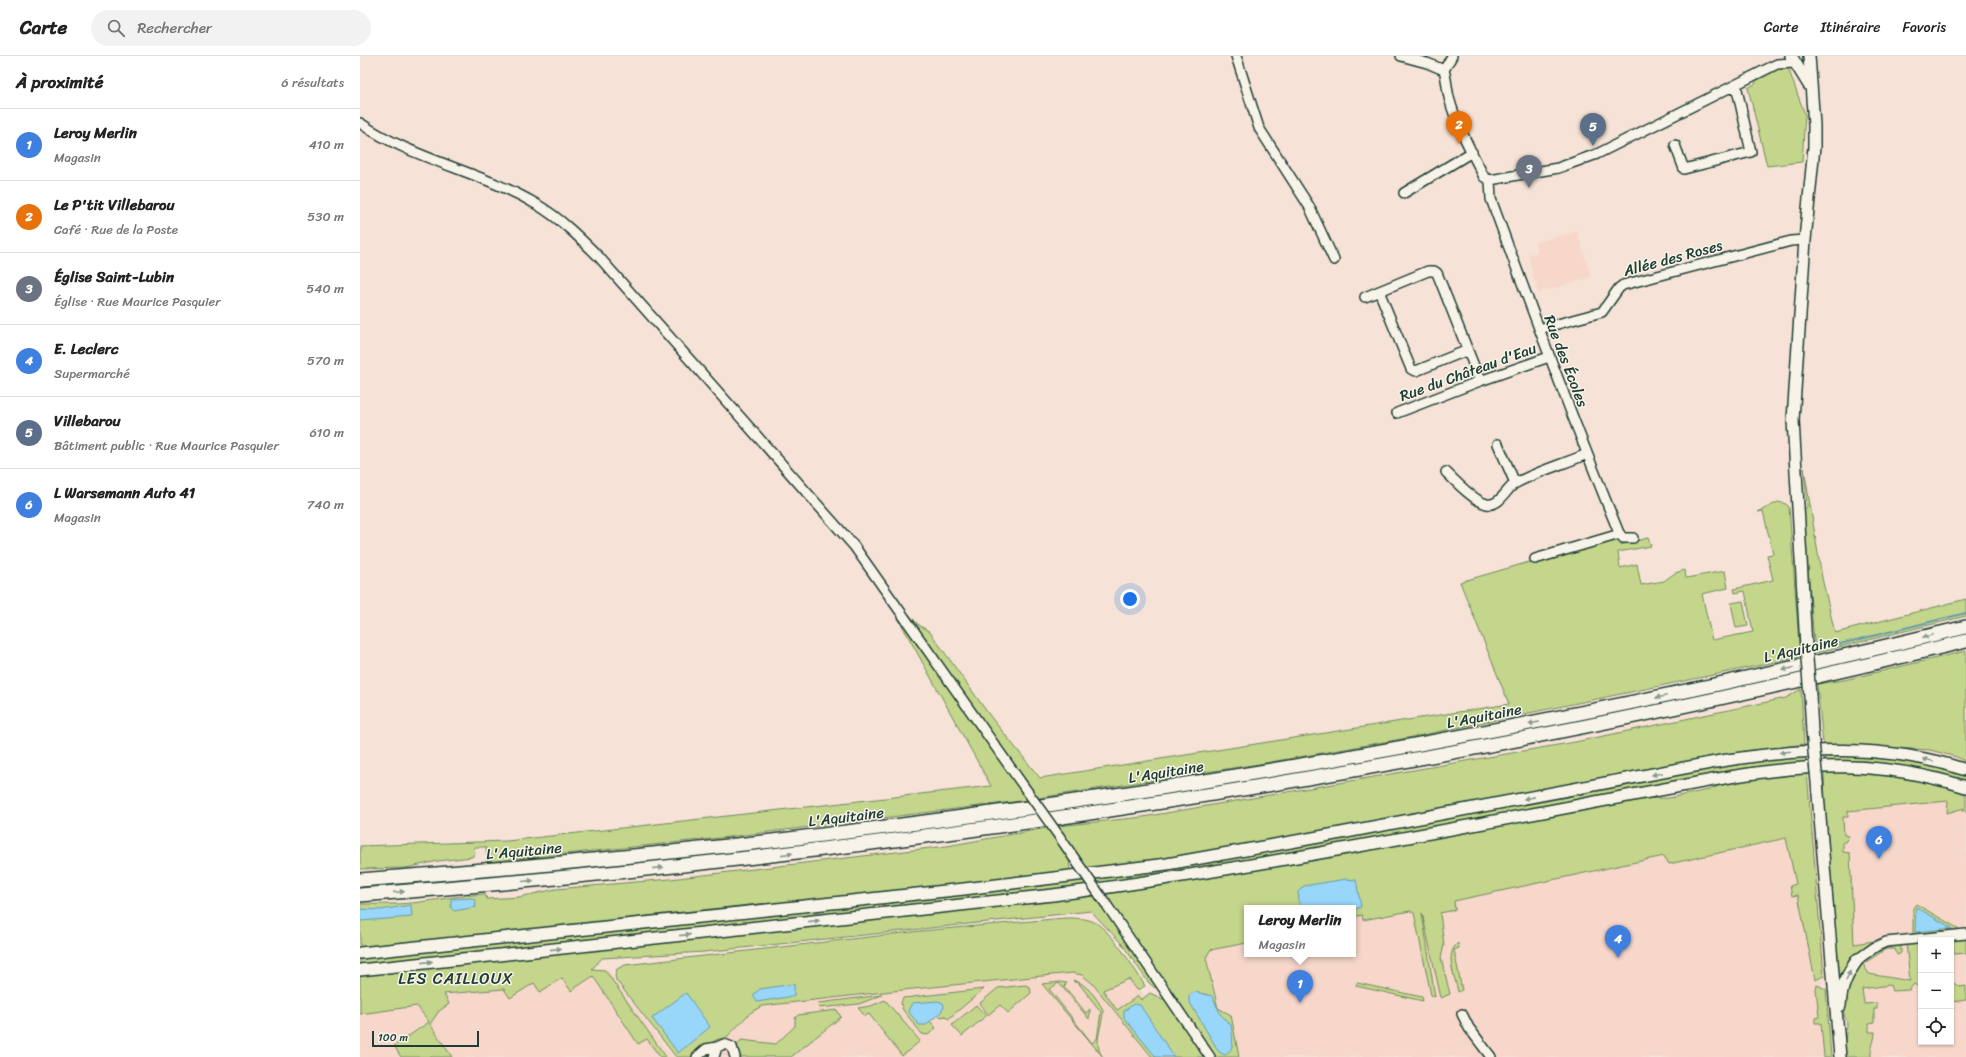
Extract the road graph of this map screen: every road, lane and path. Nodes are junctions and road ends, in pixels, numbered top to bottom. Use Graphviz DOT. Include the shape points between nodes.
graph roads {
  1 [pos="1236,56"];
  2 [pos="1401,56"];
  3 [pos="1452,56"];
  4 [pos="1785,56"];
  5 [pos="1803,59"];
  6 [pos="1777,64"];
  7 [pos="1444,70"];
  8 [pos="1736,85"];
  9 [pos="360,123"];
  10 [pos="1675,145"];
  11 [pos="1472,152"];
  12 [pos="1490,180"];
  13 [pos="1404,193"];
  14 [pos="1805,240"];
  15 [pos="1334,260"];
  16 [pos="1379,291"];
  17 [pos="1365,297"];
  18 [pos="1539,329"];
  19 [pos="1468,350"];
  20 [pos="1549,357"];
  21 [pos="1480,380"];
  22 [pos="1397,413"];
  23 [pos="1498,444"];
  24 [pos="1587,454"];
  25 [pos="1446,472"];
  26 [pos="1515,483"];
  27 [pos="1620,534"];
  28 [pos="1633,538"];
  29 [pos="1535,559"];
  30 [pos="1966,627"];
  31 [pos="1966,642"];
  32 [pos="1966,770"];
  33 [pos="1966,787"];
  34 [pos="360,880"];
  35 [pos="360,895"];
  36 [pos="1966,934"];
  37 [pos="360,953"];
  38 [pos="1858,959"];
  39 [pos="360,970"];
  40 [pos="1462,1014"];
  41 [pos="1836,1022"];
  42 [pos="715,1053"];
  43 [pos="697,1057"];
  44 [pos="735,1057"];
  45 [pos="1210,1057"];
  46 [pos="1491,1057"];
  47 [pos="1840,1057"];
  1 -- 15 [label="street" via="1260,128 1309,206"];
  2 -- 7 [label="street"];
  3 -- 7 [label="street"];
  4 -- 6 [label="street"];
  5 -- 6 [label="street"];
  5 -- 14 [label="main road" via="1810,88 1814,147"];
  6 -- 8 [label="street"];
  7 -- 11 [label="street" via="1449,87 1449,99"];
  8 -- 10 [label="street" via="1751,152 1684,170"];
  8 -- 12 [label="street" via="1571,165"];
  9 -- 45 [label="street, bridge" via="397,145 494,183 536,204 552,214 599,257 854,546 1059,836"];
  11 -- 12 [label="street" via="1484,177"];
  11 -- 13 [label="street"];
  12 -- 18 [label="street, Rue des Écoles" via="1492,199"];
  14 -- 18 [label="street, Allée des Roses" via="1791,241 1623,285 1602,312"];
  14 -- 41 [label="main road, bridge" via="1793,431 1812,731"];
  16 -- 17 [label="street"];
  16 -- 19 [label="street" via="1428,271 1434,271"];
  16 -- 19 [label="street" via="1411,369 1416,371"];
  18 -- 20 [label="street, Rue des Écoles"];
  19 -- 21 [label="street"];
  20 -- 21 [label="street, Rue du Château d'Eau"];
  20 -- 24 [label="street, Rue des Écoles"];
  21 -- 22 [label="street, Rue du Château d'Eau"];
  23 -- 26 [label="street"];
  24 -- 26 [label="street"];
  24 -- 27 [label="street, Rue des Écoles"];
  25 -- 26 [label="street" via="1477,499 1487,504 1500,499"];
  27 -- 28 [label="street" via="1626,539"];
  27 -- 29 [label="street"];
  30 -- 34 [label="highway, L'Aquitaine, one-way" via="1802,666 1595,710 1349,758 1163,788 997,813 776,841 570,863"];
  35 -- 31 [label="highway, L'Aquitaine, one-way" via="586,876 794,854 960,833 1173,801 1352,771 1605,723"];
  32 -- 37 [label="main road, one-way" via="1915,757 1875,752 1782,752 1721,761 1167,864 972,888"];
  39 -- 33 [label="main road, one-way" via="1125,886 1306,856 1789,768 1872,768 1913,773"];
  36 -- 38 [label="street" via="1886,942"];
  41 -- 38 [label="main road, one-way" via="1841,993"];
  40 -- 46 [label="street" via="1469,1028"];
  41 -- 47 [label="main road"];
  42 -- 43 [label="street" via="706,1049"];
  42 -- 44 [label="street" via="724,1044 730,1045"];
}
